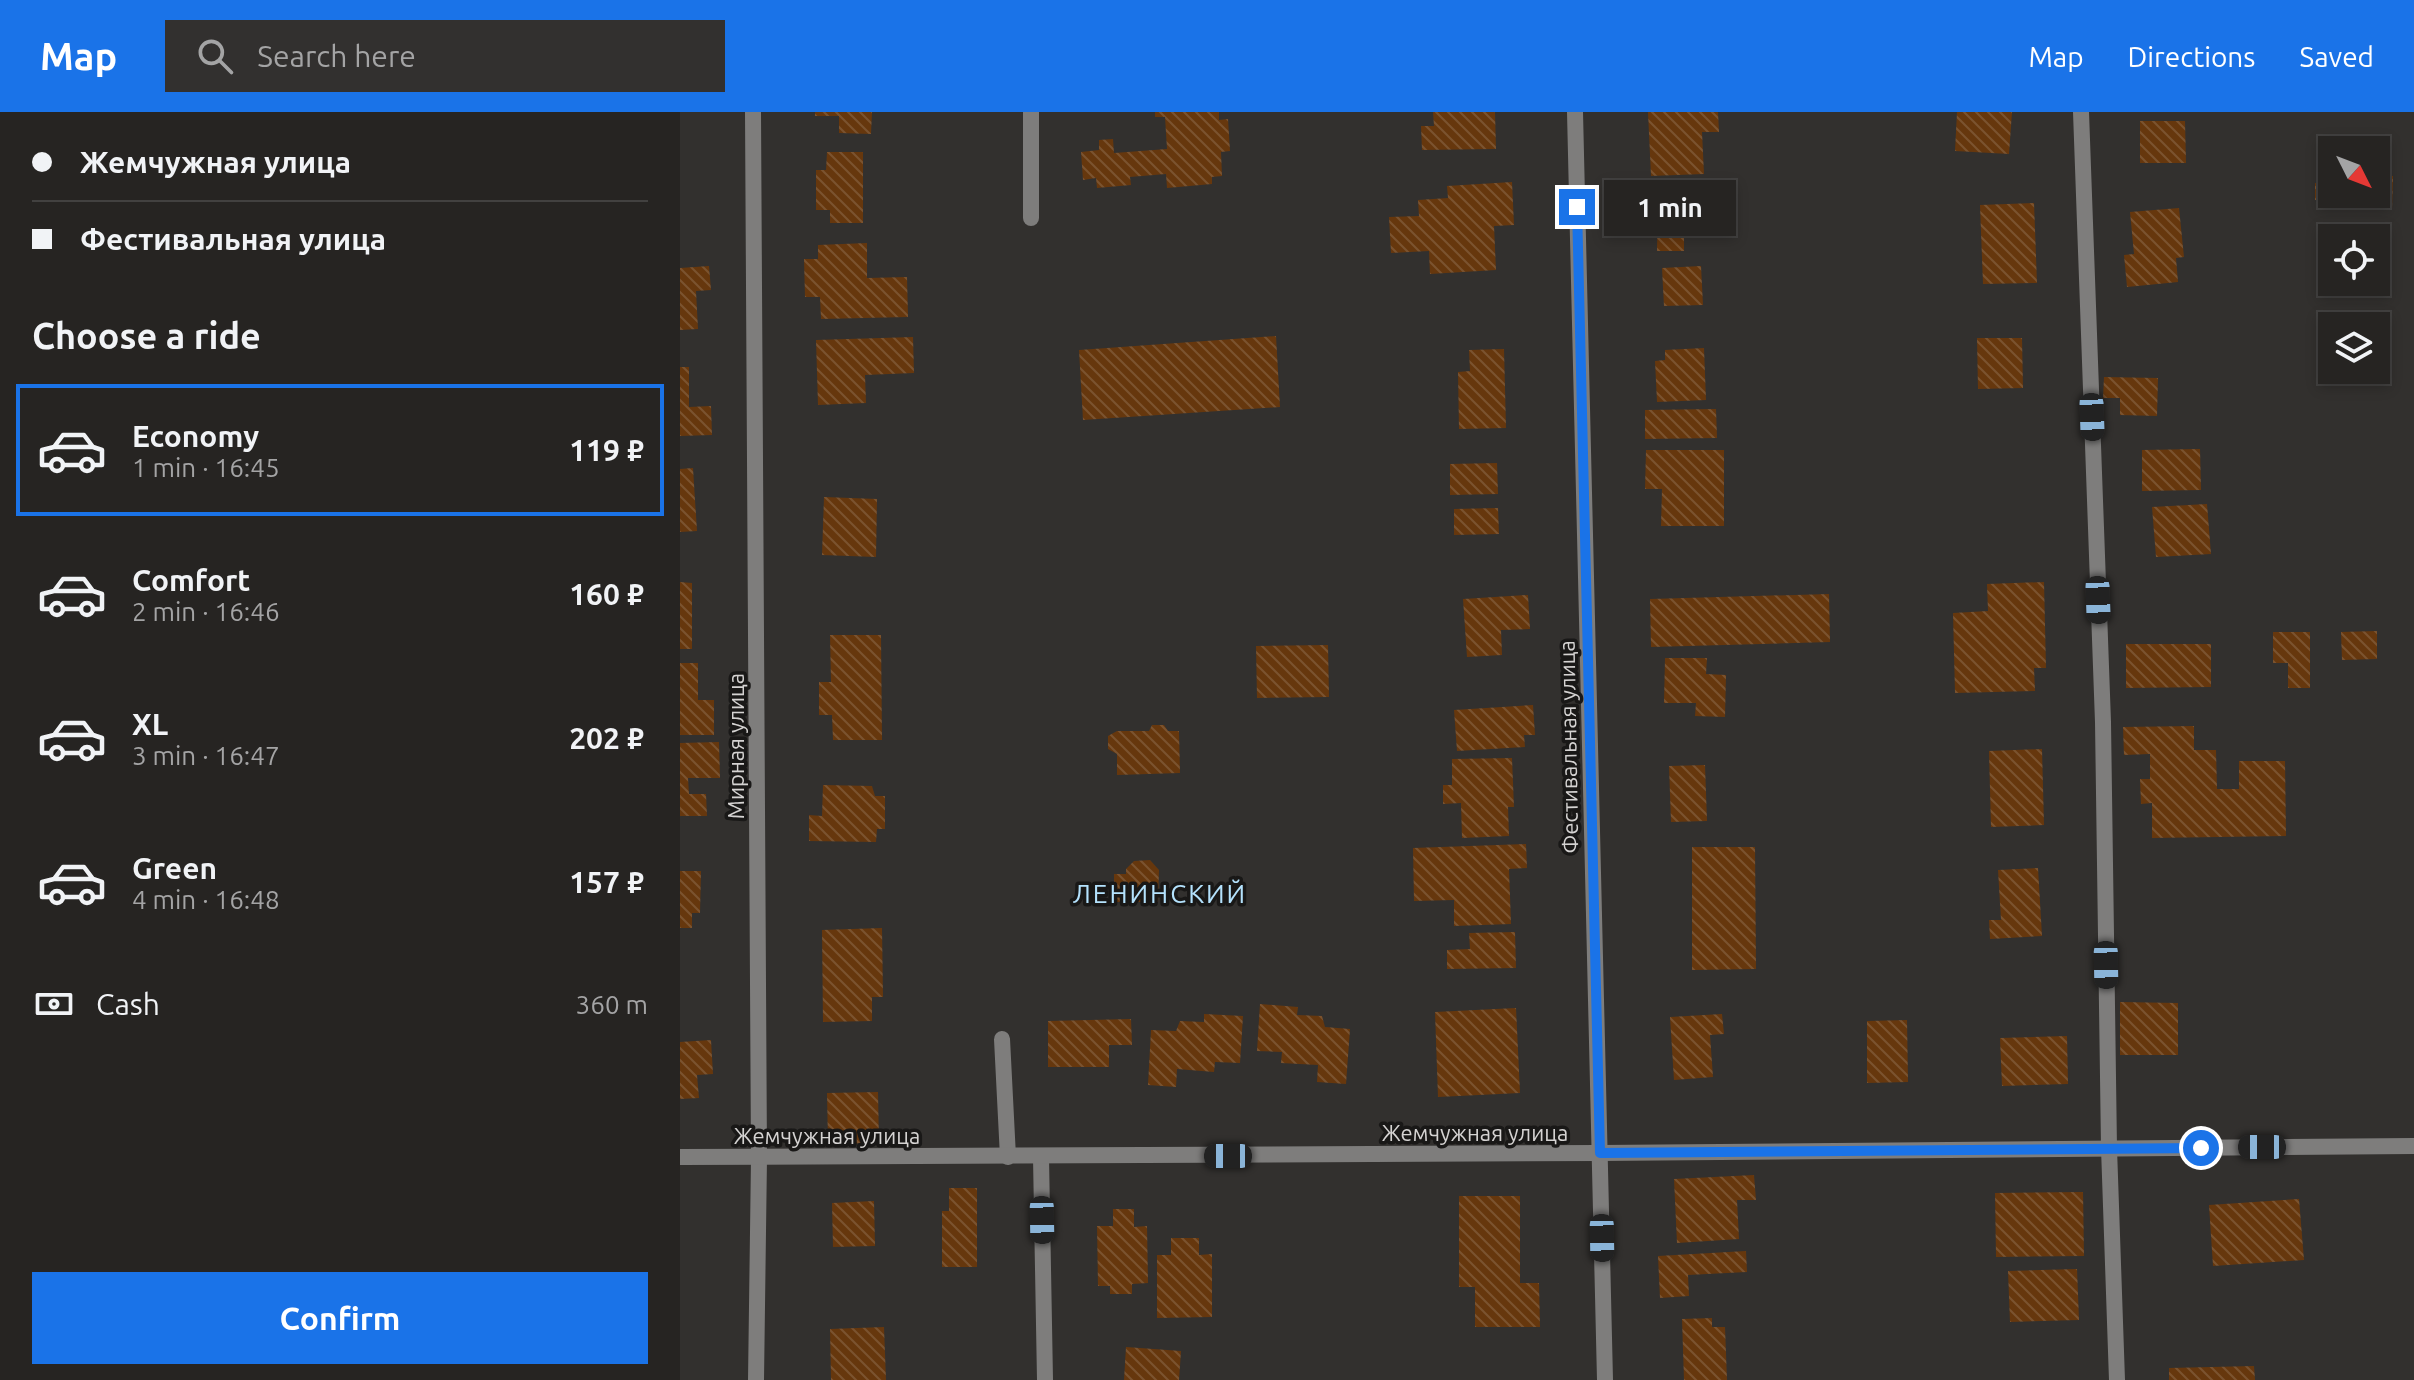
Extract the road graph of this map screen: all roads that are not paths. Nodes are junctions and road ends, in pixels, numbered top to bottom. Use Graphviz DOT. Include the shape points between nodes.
graph roads {
  1 [pos="753,112"];
  2 [pos="1031,112"];
  3 [pos="1575,112"];
  4 [pos="2081,112"];
  5 [pos="1031,218"];
  6 [pos="1002,1039"];
  7 [pos="2414,1146"];
  8 [pos="2109,1148"];
  9 [pos="1600,1153"];
  10 [pos="680,1157"];
  11 [pos="1008,1157"];
  12 [pos="1041,1157"];
  13 [pos="759,1158"];
  14 [pos="756,1380"];
  15 [pos="1045,1380"];
  16 [pos="1605,1380"];
  17 [pos="2117,1380"];
  1 -- 13 [label="street, Мирная улица"];
  2 -- 5 [label="street"];
  3 -- 9 [label="street, Фестивальная улица"];
  4 -- 8 [label="street" via="2103,722"];
  6 -- 11 [label="street"];
  7 -- 8 [label="street, Жемчужная улица"];
  8 -- 9 [label="street, Жемчужная улица"];
  8 -- 17 [label="street"];
  9 -- 12 [label="street, Жемчужная улица"];
  9 -- 16 [label="street, Фестивальная улица"];
  10 -- 13 [label="street, Жемчужная улица"];
  11 -- 12 [label="street, Жемчужная улица"];
  11 -- 13 [label="street, Жемчужная улица"];
  12 -- 15 [label="street"];
  13 -- 14 [label="street, Мирная улица"];
}
